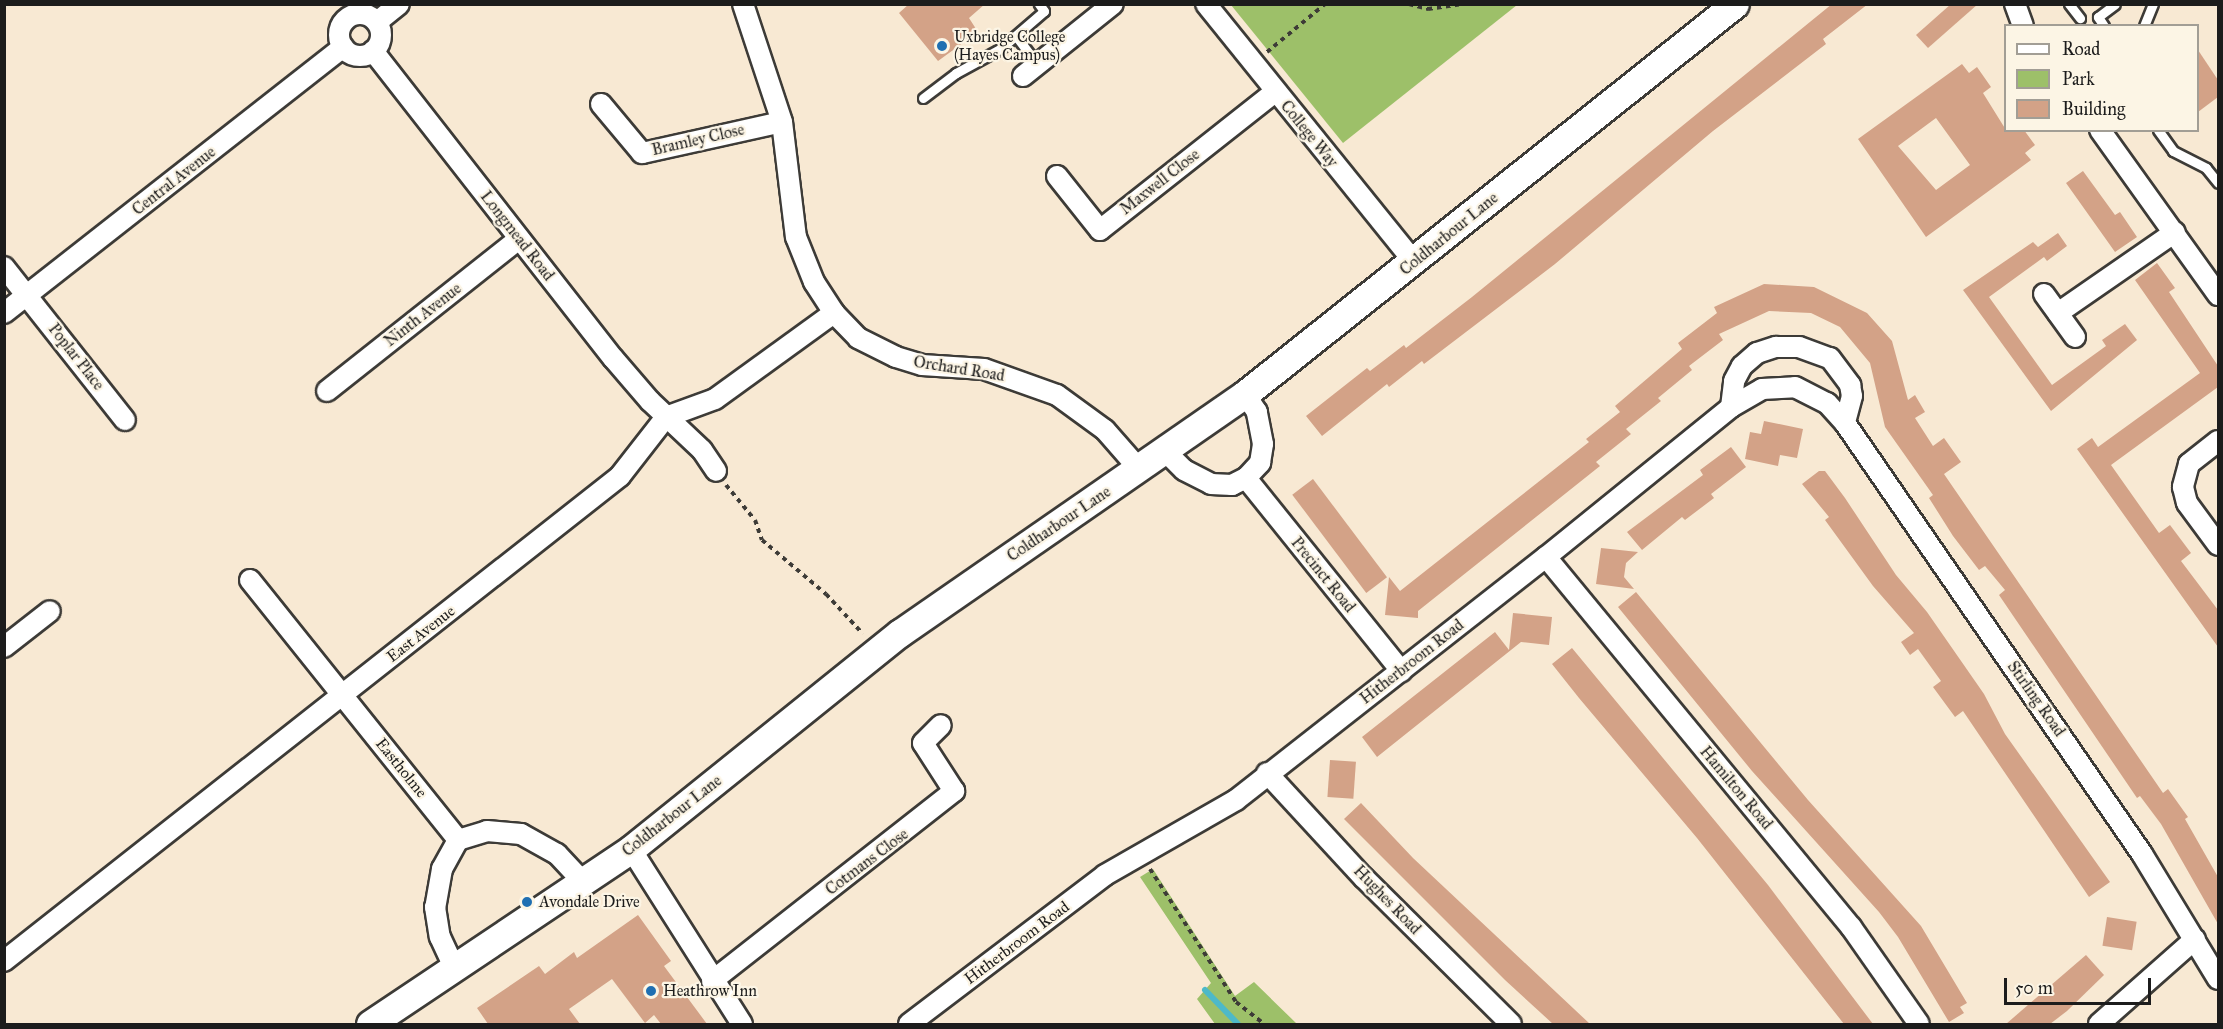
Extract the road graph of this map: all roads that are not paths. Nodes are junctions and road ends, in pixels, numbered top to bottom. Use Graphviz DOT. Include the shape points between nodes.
graph roads {
  1 [pos="399,4"];
  2 [pos="743,4"];
  3 [pos="1039,4"];
  4 [pos="1113,4"];
  5 [pos="1206,4"];
  6 [pos="1735,4"];
  7 [pos="2015,4"];
  8 [pos="2070,4"];
  9 [pos="2115,4"];
  10 [pos="2149,6"];
  11 [pos="340,12"];
  12 [pos="2080,18"];
  13 [pos="377,22"];
  14 [pos="2022,24"];
  15 [pos="2103,24"];
  16 [pos="2144,24"];
  17 [pos="1016,36"];
  18 [pos="343,47"];
  19 [pos="374,51"];
  20 [pos="1031,70"];
  21 [pos="1275,92"];
  22 [pos="923,98"];
  23 [pos="601,104"];
  24 [pos="782,122"];
  25 [pos="2101,132"];
  26 [pos="2159,132"];
  27 [pos="1057,176"];
  28 [pos="2218,183"];
  29 [pos="2175,232"];
  30 [pos="519,239"];
  31 [pos="1414,262"];
  32 [pos="4,267"];
  33 [pos="2044,294"];
  34 [pos="27,295"];
  35 [pos="2218,295"];
  36 [pos="4,313"];
  37 [pos="834,313"];
  38 [pos="2058,313"];
  39 [pos="2075,337"];
  40 [pos="327,391"];
  41 [pos="1245,393"];
  42 [pos="1731,407"];
  43 [pos="666,417"];
  44 [pos="125,420"];
  45 [pos="1845,423"];
  46 [pos="2218,441"];
  47 [pos="1166,452"];
  48 [pos="1140,470"];
  49 [pos="716,471"];
  50 [pos="1246,478"];
  51 [pos="2218,545"];
  52 [pos="1546,557"];
  53 [pos="250,580"];
  54 [pos="50,611"];
  55 [pos="4,647"];
  56 [pos="1401,671"];
  57 [pos="344,696"];
  58 [pos="941,726"];
  59 [pos="1267,773"];
  60 [pos="458,840"];
  61 [pos="631,849"];
  62 [pos="583,882"];
  63 [pos="2195,939"];
  64 [pos="7,954"];
  65 [pos="455,969"];
  66 [pos="2218,979"];
  67 [pos="711,981"];
  68 [pos="370,1024"];
  69 [pos="742,1024"];
  70 [pos="909,1024"];
  71 [pos="1511,1024"];
  72 [pos="1919,1024"];
  73 [pos="2099,1024"];
  1 -- 13 [label="street"];
  2 -- 24 [label="street, Orchard Road"];
  3 -- 17 [label="lane" via="1044,11"];
  4 -- 20 [label="street"];
  5 -- 21 [label="street, College Way"];
  6 -- 31 [label="street, Coldharbour Lane"];
  7 -- 14 [label="street"];
  8 -- 12 [label="lane"];
  9 -- 15 [label="lane" via="2098,17"];
  10 -- 16 [label="lane"];
  11 -- 13 [label="street" via="362,14"];
  11 -- 18 [label="street"];
  13 -- 19 [label="street" via="381,38"];
  17 -- 20 [label="lane"];
  17 -- 22 [label="lane"];
  18 -- 19 [label="street" via="357,56"];
  18 -- 34 [label="street, Central Avenue"];
  19 -- 30 [label="street, Longmead Road"];
  21 -- 27 [label="street, Maxwell Close" via="1100,230"];
  21 -- 31 [label="street, College Way"];
  23 -- 24 [label="street, Bramley Close" via="642,153"];
  24 -- 37 [label="street, Orchard Road" via="796,237 813,282"];
  25 -- 29 [label="street"];
  26 -- 28 [label="lane" via="2173,151 2206,168"];
  29 -- 35 [label="street"];
  29 -- 38 [label="street"];
  30 -- 40 [label="street, Ninth Avenue"];
  30 -- 43 [label="street, Longmead Road" via="619,366"];
  31 -- 41 [label="street, Coldharbour Lane"];
  32 -- 34 [label="street, Poplar Place"];
  33 -- 38 [label="street"];
  34 -- 36 [label="street, Central Avenue"];
  34 -- 44 [label="street, Poplar Place"];
  37 -- 43 [label="street" via="715,399"];
  37 -- 48 [label="street, Orchard Road" via="858,338 896,357 922,365 984,369 1057,396 1098,423"];
  38 -- 39 [label="street"];
  41 -- 47 [label="street, Coldharbour Lane"];
  41 -- 50 [label="street" via="1257,412 1263,444 1260,463"];
  42 -- 45 [label="street, Stirling Road" via="1762,389 1795,387 1820,398"];
  42 -- 45 [label="street" via="1734,381 1749,359 1766,349 1799,347 1830,358 1847,377 1852,396"];
  42 -- 52 [label="street, Hitherbroom Road"];
  43 -- 49 [label="street, Longmead Road" via="694,442"];
  43 -- 57 [label="street, East Avenue" via="620,476"];
  45 -- 63 [label="street, Stirling Road" via="2142,854"];
  46 -- 51 [label="street" via="2189,464 2183,487 2187,503"];
  47 -- 48 [label="street, Coldharbour Lane"];
  47 -- 50 [label="street" via="1184,470 1211,484 1232,485"];
  48 -- 61 [label="street, Coldharbour Lane" via="878,650"];
  50 -- 56 [label="street, Precinct Road"];
  52 -- 56 [label="street, Hitherbroom Road"];
  52 -- 72 [label="street, Hamilton Road" via="1864,943"];
  53 -- 57 [label="street, Eastholme"];
  54 -- 55 [label="street"];
  56 -- 59 [label="street, Hitherbroom Road"];
  57 -- 60 [label="street, Eastholme"];
  57 -- 64 [label="street, East Avenue"];
  58 -- 67 [label="street, Cotmans Close" via="923,743 954,791"];
  59 -- 70 [label="street, Hitherbroom Road" via="1236,800 1194,827 1105,874"];
  59 -- 71 [label="street, Hughes Road" via="1364,878"];
  60 -- 62 [label="street" via="487,831 521,834 562,858"];
  60 -- 65 [label="street" via="442,869 435,907 440,937"];
  61 -- 62 [label="street, Coldharbour Lane"];
  61 -- 67 [label="street"];
  62 -- 65 [label="street, Coldharbour Lane"];
  63 -- 66 [label="street, Stirling Road"];
  63 -- 73 [label="street"];
  65 -- 68 [label="street, Coldharbour Lane"];
  67 -- 69 [label="street"];
}
